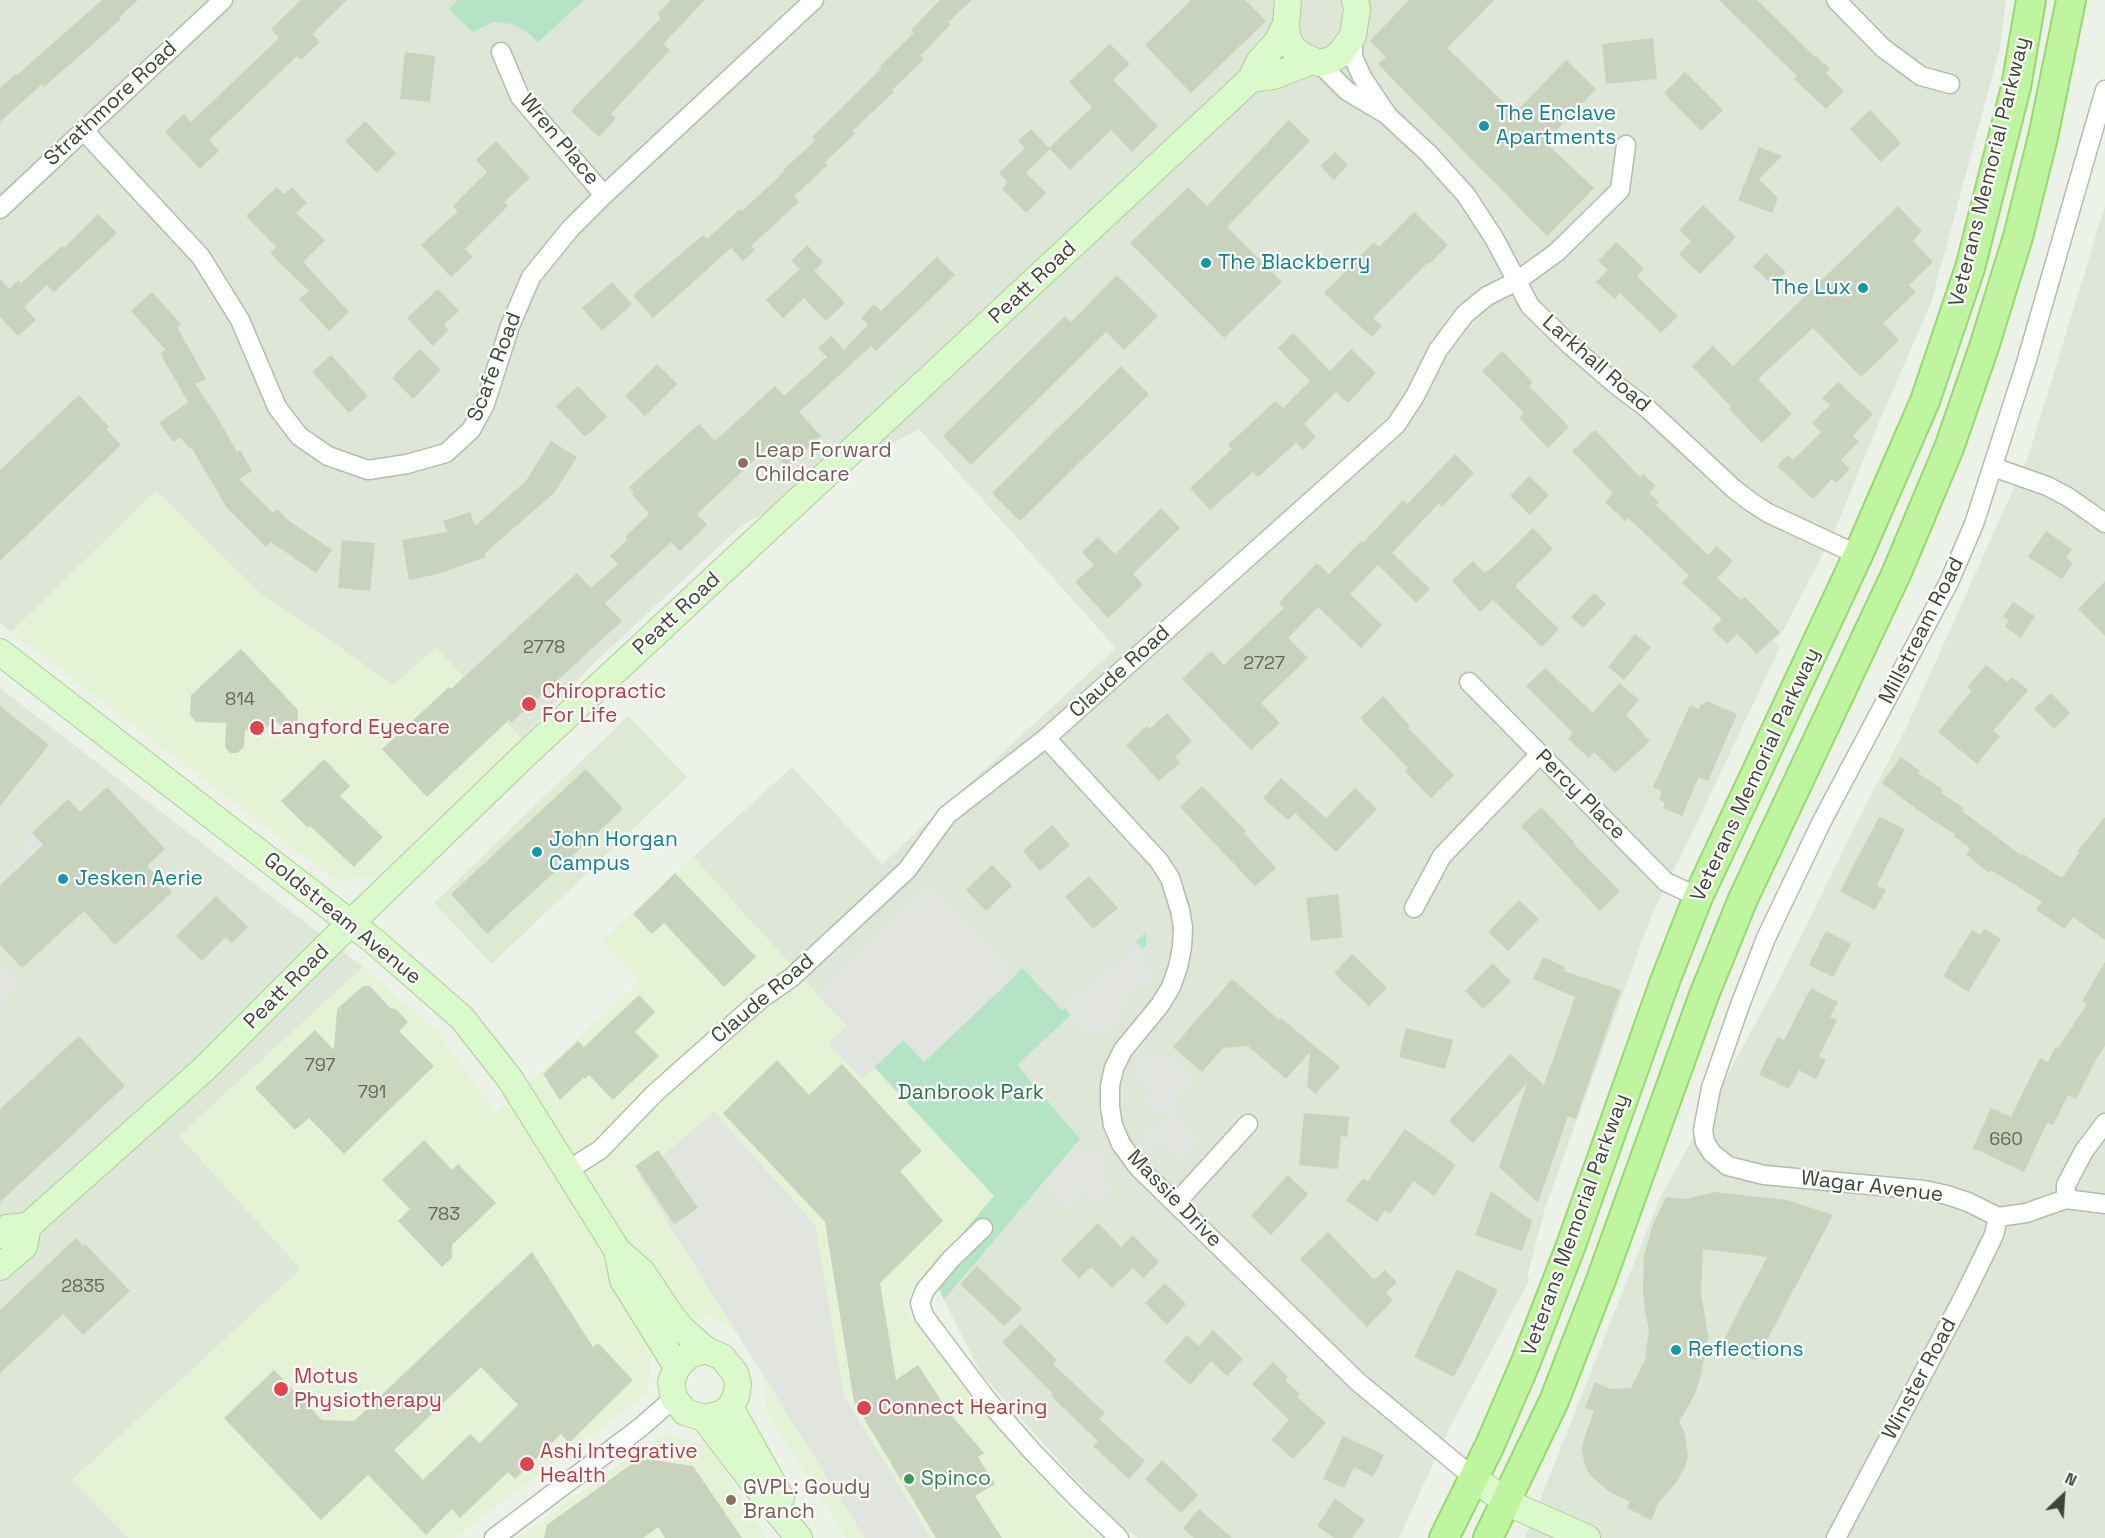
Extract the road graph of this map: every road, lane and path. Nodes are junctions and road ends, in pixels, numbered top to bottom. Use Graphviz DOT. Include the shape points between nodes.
graph roads {
  1 [pos="223,0"];
  2 [pos="814,0"];
  3 [pos="1836,0"];
  4 [pos="2031,0"];
  5 [pos="2071,0"];
  6 [pos="1358,3"];
  7 [pos="1286,7"];
  8 [pos="1353,36"];
  9 [pos="501,52"];
  10 [pos="1316,62"];
  11 [pos="1251,79"];
  12 [pos="1950,84"];
  13 [pos="2105,90"];
  14 [pos="1388,116"];
  15 [pos="84,130"];
  16 [pos="1626,145"];
  17 [pos="604,195"];
  18 [pos="0,208"];
  19 [pos="1517,281"];
  20 [pos="1993,467"];
  21 [pos="2105,523"];
  22 [pos="1858,555"];
  23 [pos="0,652"];
  24 [pos="1469,682"];
  25 [pos="1046,738"];
  26 [pos="1540,754"];
  27 [pos="1698,897"];
  28 [pos="1413,908"];
  29 [pos="351,923"];
  30 [pos="2105,1123"];
  31 [pos="1248,1124"];
  32 [pos="1712,1153"];
  33 [pos="568,1170"];
  34 [pos="2066,1200"];
  35 [pos="1176,1203"];
  36 [pos="2105,1204"];
  37 [pos="1998,1217"];
  38 [pos="28,1226"];
  39 [pos="983,1227"];
  40 [pos="0,1235"];
  41 [pos="617,1250"];
  42 [pos="0,1267"];
  43 [pos="706,1350"];
  44 [pos="676,1367"];
  45 [pos="730,1407"];
  46 [pos="688,1409"];
  47 [pos="1474,1478"];
  48 [pos="1506,1502"];
  49 [pos="494,1538"];
  50 [pos="800,1538"];
  51 [pos="1119,1538"];
  52 [pos="1444,1538"];
  53 [pos="1488,1538"];
  54 [pos="1587,1538"];
  55 [pos="1836,1538"];
  1 -- 15 [label="street, Strathmore Road"];
  2 -- 17 [label="street, Scafe Road"];
  3 -- 12 [label="street" via="1883,48 1921,76"];
  4 -- 22 [label="main road, Veterans Memorial Parkway" via="2016,87 1970,268 1924,401"];
  5 -- 48 [label="main road, Veterans Memorial Parkway" via="2018,237 1949,448 1897,572 1743,899 1554,1401"];
  6 -- 8 [label="street"];
  7 -- 10 [label="street" via="1287,36 1292,47"];
  7 -- 11 [label="street, Peatt Road" via="1277,42 1259,62"];
  8 -- 10 [label="street" via="1339,55"];
  8 -- 14 [label="street, Larkhall Road" via="1353,57"];
  9 -- 17 [label="street, Wren Place" via="520,97"];
  10 -- 11 [label="street"];
  10 -- 14 [label="street, Larkhall Road" via="1347,91"];
  11 -- 29 [label="street, Peatt Road" via="526,754"];
  13 -- 20 [label="street, Millstream Road"];
  14 -- 19 [label="street, Larkhall Road" via="1466,195"];
  15 -- 17 [label="street, Scafe Road" via="201,257 240,320 277,407 299,436 328,456 368,470 446,453 471,430 485,404 510,326 531,277"];
  15 -- 18 [label="street, Strathmore Road"];
  16 -- 19 [label="street, Claude Road" via="1620,190 1557,252"];
  19 -- 22 [label="street, Larkhall Road" via="1530,306 1570,345 1648,409 1734,489 1767,513"];
  19 -- 25 [label="street, Claude Road" via="1487,296 1449,333 1396,425"];
  20 -- 21 [label="street" via="2047,486"];
  20 -- 32 [label="street, Millstream Road" via="1949,582 1822,821 1766,938 1711,1088 1702,1130"];
  22 -- 27 [label="main road, Veterans Memorial Parkway"];
  23 -- 29 [label="street, Goldstream Avenue"];
  24 -- 26 [label="street, Percy Place"];
  25 -- 33 [label="street, Claude Road" via="947,815 907,870 791,978 762,998 655,1093 600,1150"];
  25 -- 35 [label="street, Massie Drive" via="1159,861 1176,894 1183,927 1178,967 1160,1005 1123,1050 1114,1068 1110,1107 1121,1144 1138,1167"];
  26 -- 27 [label="street, Percy Place" via="1666,882"];
  26 -- 28 [label="street" via="1442,856"];
  27 -- 47 [label="main road, Veterans Memorial Parkway" via="1570,1248 1525,1364"];
  29 -- 33 [label="street, Goldstream Avenue" via="462,1018 510,1079"];
  29 -- 38 [label="street, Peatt Road" via="203,1070"];
  30 -- 34 [label="street" via="2066,1185"];
  31 -- 35 [label="street"];
  32 -- 37 [label="street, Wagar Avenue" via="1742,1171 1924,1190 1968,1202"];
  33 -- 41 [label="street, Goldstream Avenue"];
  34 -- 36 [label="street"];
  34 -- 37 [label="street"];
  35 -- 47 [label="street, Massie Drive" via="1358,1382"];
  37 -- 55 [label="street, Winster Road" via="1994,1235 1963,1298"];
  38 -- 40 [label="street, Peatt Road" via="7,1228"];
  38 -- 42 [label="street, Peatt Road" via="24,1246"];
  39 -- 51 [label="street" via="925,1290 920,1303 924,1316 988,1401 1031,1450"];
  41 -- 43 [label="street, Goldstream Avenue" via="642,1272 678,1323"];
  41 -- 44 [label="street, Goldstream Avenue" via="623,1280"];
  43 -- 44 [label="street" via="689,1355"];
  43 -- 45 [label="street" via="723,1357 735,1373 738,1384"];
  44 -- 46 [label="street" via="671,1382"];
  45 -- 46 [label="street" via="721,1414"];
  45 -- 50 [label="street"];
  46 -- 49 [label="street" via="641,1427"];
  46 -- 50 [label="street"];
  47 -- 48 [label="street"];
  47 -- 52 [label="main road, Veterans Memorial Parkway"];
  48 -- 53 [label="main road, Veterans Memorial Parkway"];
  48 -- 54 [label="street"];
}
